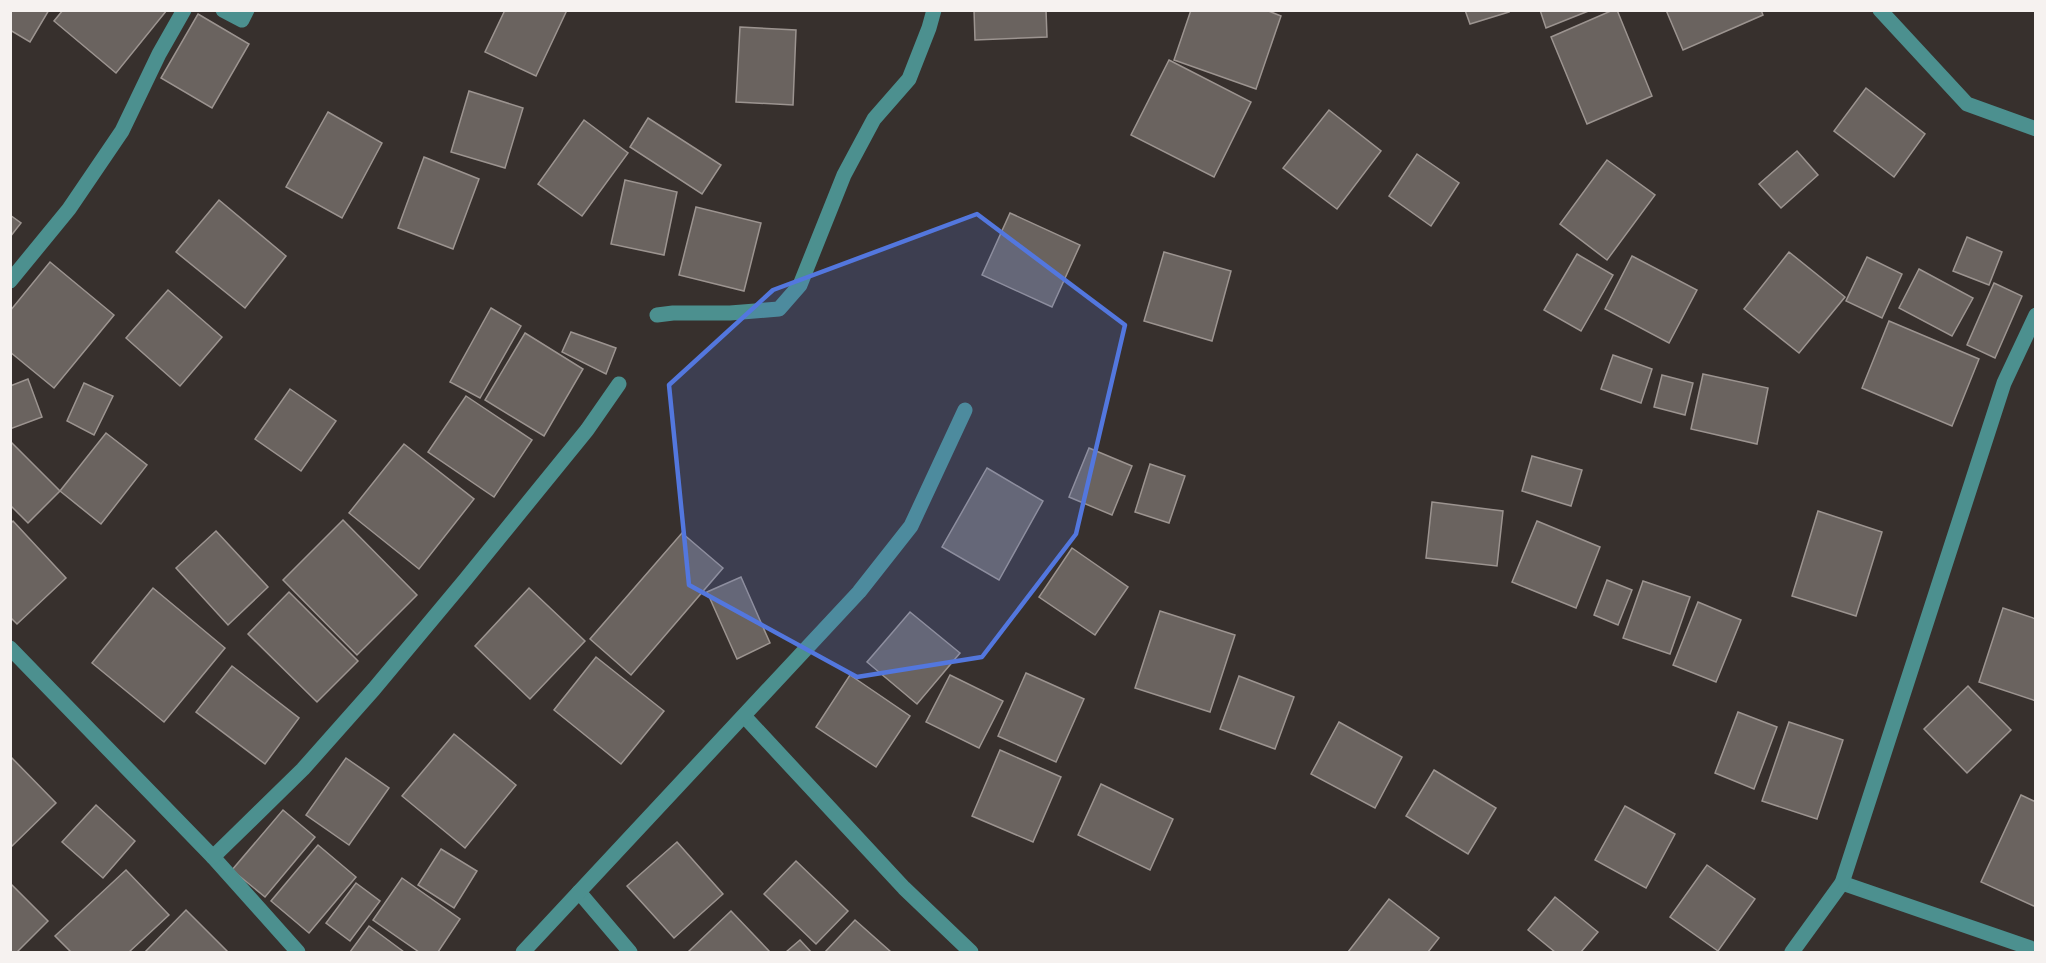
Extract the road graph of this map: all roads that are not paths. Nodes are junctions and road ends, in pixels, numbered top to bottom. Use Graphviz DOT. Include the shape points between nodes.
graph roads {
  1 [pos="184,10"];
  2 [pos="223,10"];
  3 [pos="247,10"];
  4 [pos="934,10"];
  5 [pos="1880,10"];
  6 [pos="2036,129"];
  7 [pos="10,281"];
  8 [pos="657,315"];
  9 [pos="2036,315"];
  10 [pos="619,384"];
  11 [pos="964,410"];
  12 [pos="10,648"];
  13 [pos="745,717"];
  14 [pos="213,857"];
  15 [pos="1842,883"];
  16 [pos="579,892"];
  17 [pos="2036,950"];
  18 [pos="298,952"];
  19 [pos="523,952"];
  20 [pos="630,952"];
  21 [pos="971,952"];
  22 [pos="1792,952"];
  1 -- 7 [label="street" via="122,131 69,209"];
  2 -- 3 [label="street" via="242,20"];
  4 -- 8 [label="street" via="909,79 874,119 844,175 800,285 779,309"];
  5 -- 6 [label="street" via="1966,104"];
  9 -- 15 [label="street" via="2004,383"];
  10 -- 14 [label="street" via="587,430 374,689 303,769"];
  11 -- 13 [label="street" via="910,526 859,592"];
  12 -- 14 [label="street"];
  13 -- 16 [label="street"];
  13 -- 21 [label="street" via="904,888"];
  14 -- 18 [label="street"];
  15 -- 17 [label="street"];
  15 -- 22 [label="street"];
  16 -- 19 [label="street"];
  16 -- 20 [label="street"];
}
